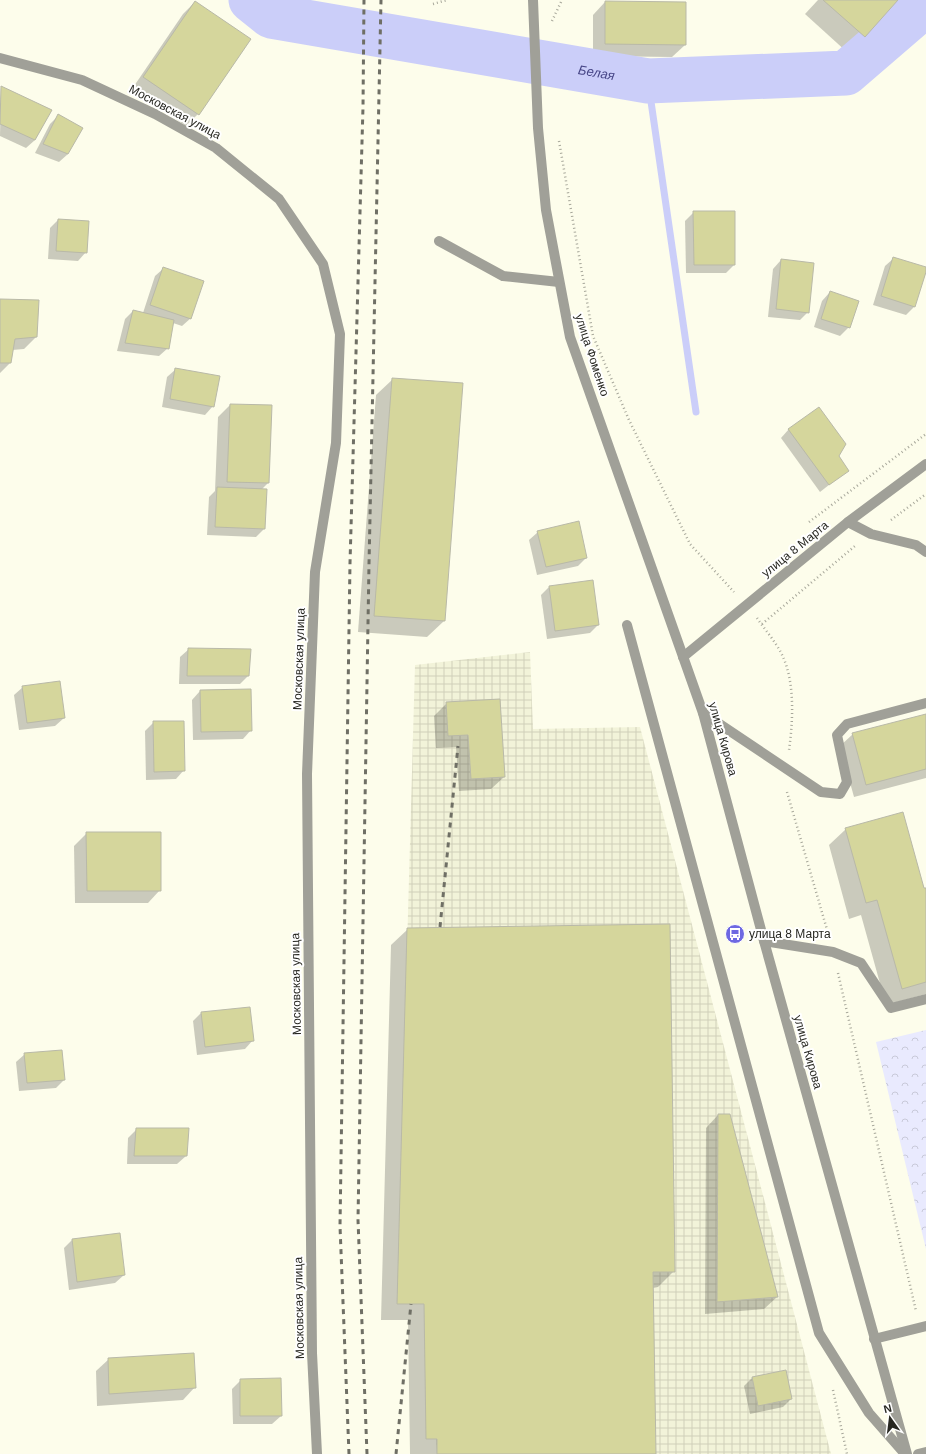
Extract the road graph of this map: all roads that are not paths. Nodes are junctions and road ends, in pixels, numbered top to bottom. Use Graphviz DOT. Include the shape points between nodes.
graph roads {
  1 [pos="533,0"];
  2 [pos="0,58"];
  3 [pos="439,241"];
  4 [pos="559,282"];
  5 [pos="926,464"];
  6 [pos="848,522"];
  7 [pos="926,552"];
  8 [pos="627,625"];
  9 [pos="683,657"];
  10 [pos="926,703"];
  11 [pos="703,713"];
  12 [pos="764,941"];
  13 [pos="926,999"];
  14 [pos="926,1326"];
  15 [pos="874,1339"];
  16 [pos="926,1452"];
  17 [pos="317,1454"];
  18 [pos="906,1454"];
  19 [pos="918,1454"];
  1 -- 4 [label="street, улица Фоменко" via="538,128 546,210"];
  2 -- 17 [label="street, Московская улица" via="82,80 155,114 216,148 279,199 323,264 340,334 336,443 315,572 307,774 312,1353"];
  3 -- 4 [label="street" via="503,276"];
  4 -- 9 [label="street, улица Фоменко" via="570,337"];
  5 -- 6 [label="street, улица 8 Марта"];
  6 -- 7 [label="street" via="871,534 916,545"];
  6 -- 9 [label="street, улица 8 Марта"];
  8 -- 18 [label="street" via="819,1333 869,1413"];
  9 -- 11 [label="street, улица Кирова"];
  10 -- 11 [label="street" via="847,724 837,735 848,782 840,794 821,792"];
  11 -- 12 [label="street, улица Кирова"];
  12 -- 13 [label="street" via="833,952 861,963 891,1008"];
  12 -- 15 [label="street, улица Кирова"];
  14 -- 15 [label="street"];
  15 -- 18 [label="street, улица Кирова"];
  16 -- 19 [label="street"];
}
